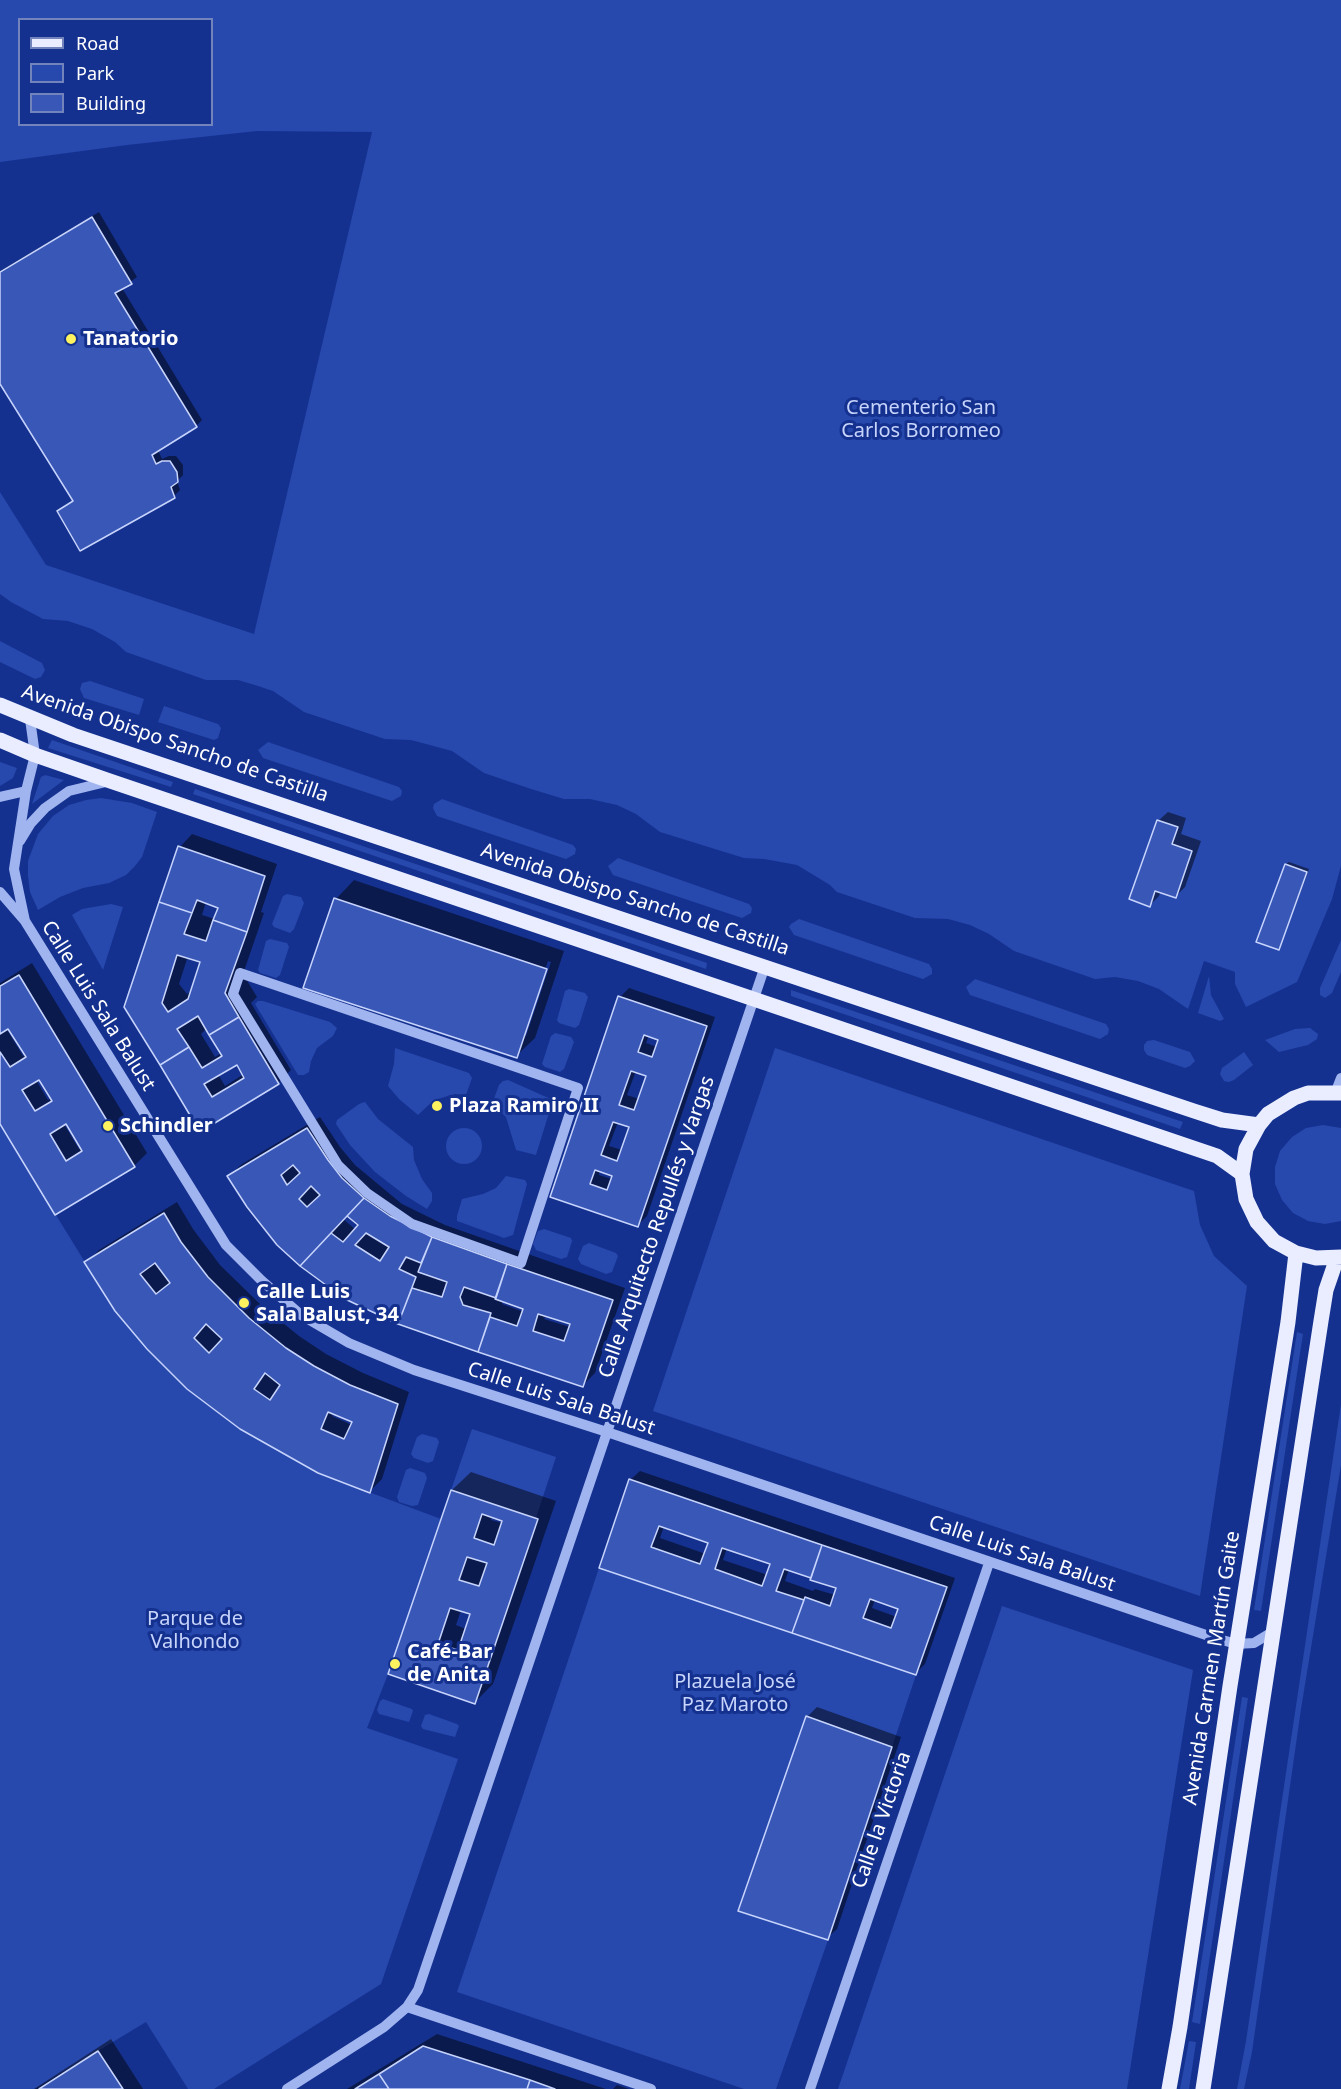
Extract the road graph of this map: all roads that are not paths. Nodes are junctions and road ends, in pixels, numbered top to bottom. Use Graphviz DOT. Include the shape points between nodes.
graph roads {
  1 [pos="0,705"];
  2 [pos="30,718"];
  3 [pos="0,741"];
  4 [pos="35,755"];
  5 [pos="110,781"];
  6 [pos="26,791"];
  7 [pos="0,798"];
  8 [pos="16,846"];
  9 [pos="0,892"];
  10 [pos="25,921"];
  11 [pos="765,966"];
  12 [pos="754,998"];
  13 [pos="1339,1087"];
  14 [pos="1258,1125"];
  15 [pos="1242,1174"];
  16 [pos="1296,1253"];
  17 [pos="523,1257"];
  18 [pos="1339,1258"];
  19 [pos="607,1432"];
  20 [pos="989,1563"];
  21 [pos="1274,1631"];
  22 [pos="1236,1644"];
  23 [pos="407,2007"];
  24 [pos="286,2089"];
  25 [pos="651,2089"];
  26 [pos="810,2089"];
  27 [pos="1169,2089"];
  28 [pos="1203,2089"];
  1 -- 2 [label="main road, Avenida Obispo Sancho de Castilla"];
  2 -- 4 [label="street, Calle Luis Sala Balust"];
  2 -- 11 [label="main road, Avenida Obispo Sancho de Castilla"];
  3 -- 4 [label="main road"];
  4 -- 5 [label="main road"];
  4 -- 6 [label="street, Calle Luis Sala Balust"];
  5 -- 8 [label="street" via="69,791 31,823"];
  5 -- 12 [label="main road"];
  6 -- 7 [label="street"];
  6 -- 8 [label="street, Calle Luis Sala Balust"];
  8 -- 10 [label="street, Calle Luis Sala Balust" via="14,869"];
  9 -- 10 [label="street, Calle Luis Sala Balust"];
  10 -- 19 [label="street, Calle Luis Sala Balust" via="226,1245 261,1280 301,1315 350,1343 414,1371"];
  11 -- 12 [label="street, Calle Arquitecto Repullés y Vargas"];
  11 -- 14 [label="main road, Avenida Obispo Sancho de Castilla" via="1194,1112"];
  12 -- 15 [label="main road" via="1216,1156"];
  12 -- 19 [label="street, Calle Arquitecto Repullés y Vargas"];
  13 -- 14 [label="main road" via="1294,1098"];
  14 -- 15 [label="main road" via="1246,1149"];
  15 -- 16 [label="main road" via="1246,1199 1257,1222 1274,1241"];
  16 -- 18 [label="main road"];
  16 -- 22 [label="main road, Avenida Carmen Martín Gaite"];
  17 -- 17 [label="street" via="521,1263 412,1224 367,1193 338,1165 233,994 240,974 578,1088"];
  18 -- 21 [label="main road" via="1326,1290"];
  19 -- 20 [label="street, Calle Luis Sala Balust"];
  19 -- 23 [label="street, Calle Arquitecto Repullés y Vargas" via="428,1967"];
  20 -- 22 [label="street, Calle Luis Sala Balust"];
  20 -- 26 [label="street, Calle la Victoria"];
  21 -- 22 [label="street" via="1254,1643"];
  21 -- 28 [label="main road"];
  22 -- 27 [label="main road, Avenida Carmen Martín Gaite"];
  23 -- 24 [label="street, Calle Arquitecto Repullés y Vargas" via="384,2027"];
  23 -- 25 [label="street"];
}
